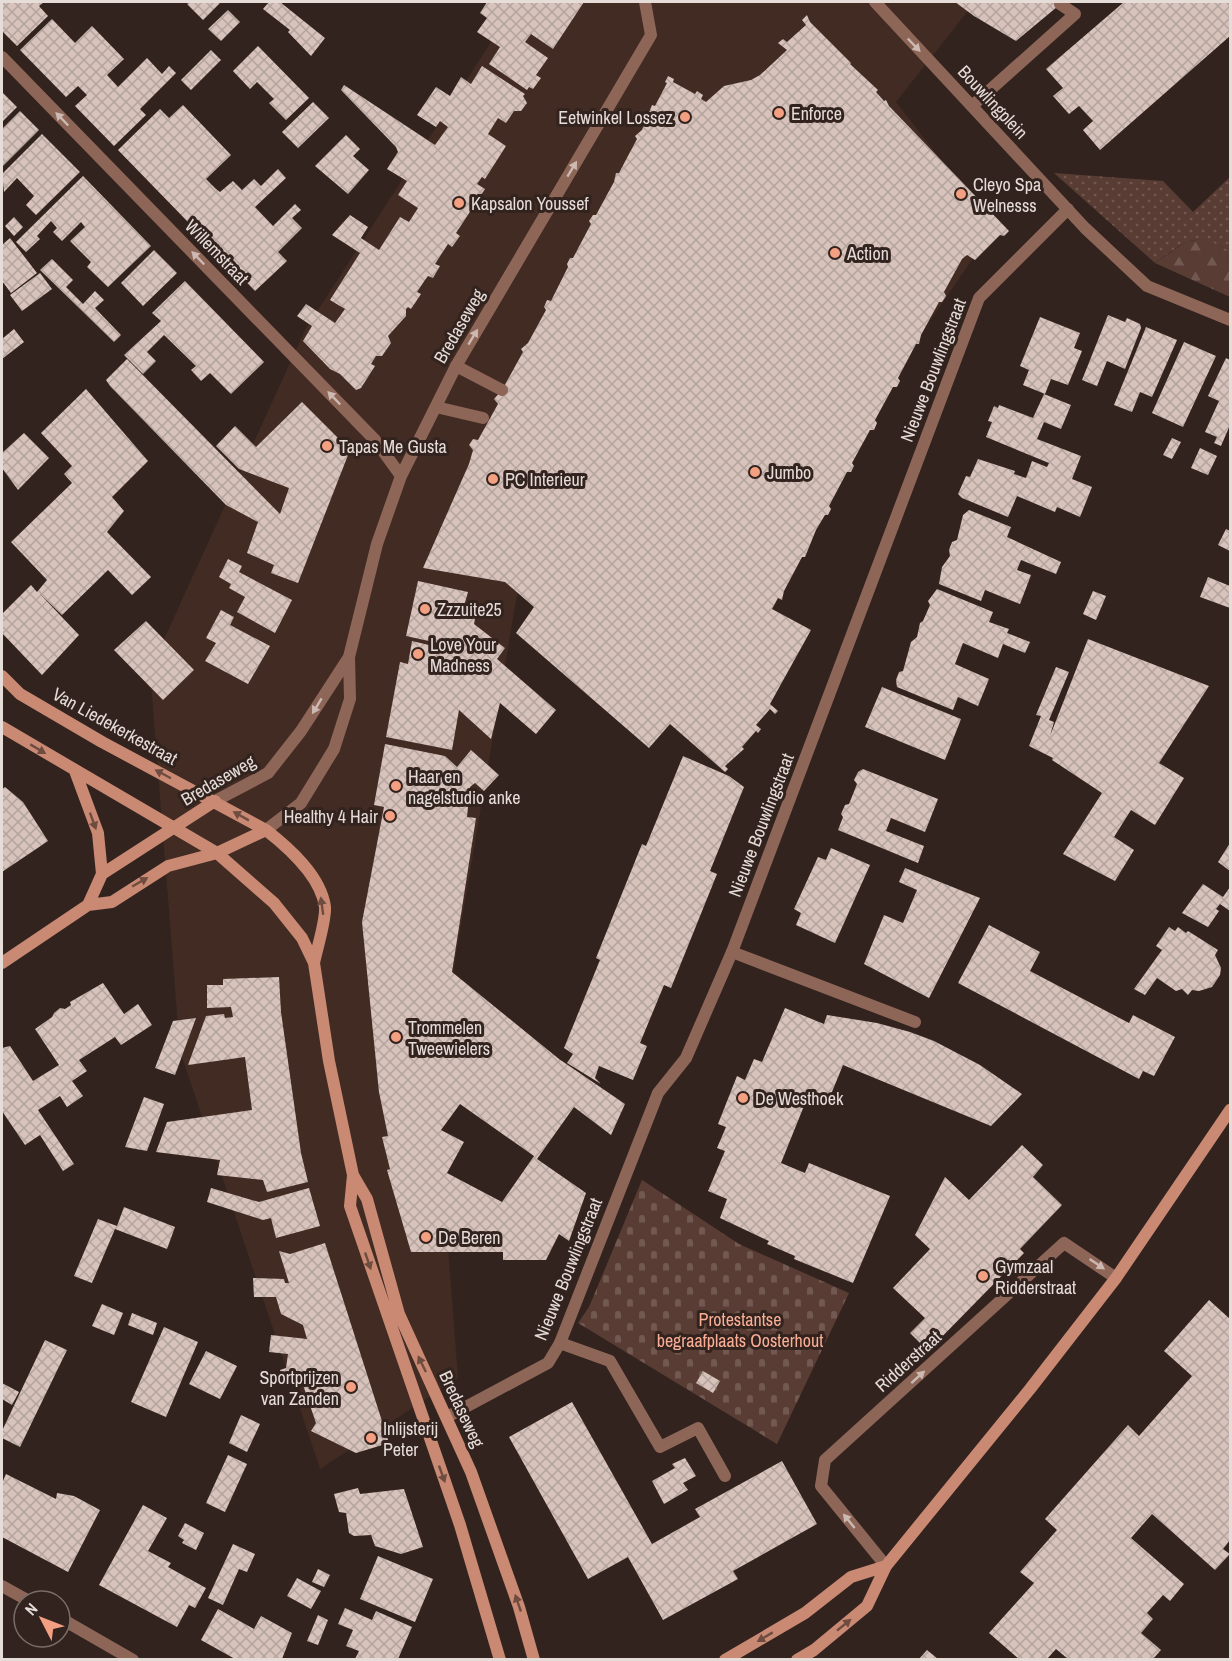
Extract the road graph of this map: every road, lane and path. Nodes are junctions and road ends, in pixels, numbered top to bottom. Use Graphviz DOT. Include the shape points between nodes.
graph roads {
  1 [pos="645,2"];
  2 [pos="875,2"];
  3 [pos="1060,4"];
  4 [pos="2,57"];
  5 [pos="972,106"];
  6 [pos="1068,209"];
  7 [pos="1230,320"];
  8 [pos="456,366"];
  9 [pos="502,390"];
  10 [pos="435,407"];
  11 [pos="483,418"];
  12 [pos="401,476"];
  13 [pos="349,657"];
  14 [pos="2,675"];
  15 [pos="2,728"];
  16 [pos="75,771"];
  17 [pos="215,801"];
  18 [pos="174,827"];
  19 [pos="266,830"];
  20 [pos="217,853"];
  21 [pos="102,874"];
  22 [pos="88,905"];
  23 [pos="732,952"];
  24 [pos="2,963"];
  25 [pos="314,963"];
  26 [pos="915,1022"];
  27 [pos="1230,1110"];
  28 [pos="353,1175"];
  29 [pos="1116,1278"];
  30 [pos="560,1343"];
  31 [pos="447,1417"];
  32 [pos="724,1476"];
  33 [pos="886,1566"];
  34 [pos="72,1625"];
  35 [pos="133,1659"];
  36 [pos="500,1659"];
  37 [pos="534,1659"];
  38 [pos="725,1659"];
  39 [pos="797,1659"];
  8 -- 1 [label="street, Bredaseweg, one-way" via="651,35"];
  2 -- 5 [label="street, Bouwlingplein, one-way"];
  3 -- 5 [label="street" via="1076,15"];
  12 -- 4 [label="street, Willemstraat, one-way" via="375,440"];
  5 -- 6 [label="street, Bouwlingplein"];
  6 -- 7 [label="street, Bouwlingplein" via="1147,286"];
  6 -- 23 [label="street, Nieuwe Bouwlingstraat" via="979,298"];
  8 -- 9 [label="street"];
  8 -- 10 [label="street, Bredaseweg"];
  10 -- 11 [label="street"];
  10 -- 12 [label="street, Bredaseweg"];
  12 -- 13 [label="street, Bredaseweg" via="377,544"];
  13 -- 17 [label="street, Bredaseweg, one-way" via="297,738 268,772"];
  13 -- 19 [label="street, Bredaseweg" via="351,699 334,749 301,803"];
  17 -- 14 [label="street, Van Liedekerkestraat, one-way" via="20,694"];
  15 -- 16 [label="street, one-way"];
  16 -- 18 [label="street"];
  16 -- 21 [label="street, one-way" via="98,833"];
  17 -- 18 [label="street, Bredaseweg"];
  19 -- 17 [label="street, Van Liedekerkestraat, one-way"];
  18 -- 20 [label="street, Bredaseweg"];
  18 -- 21 [label="street"];
  19 -- 20 [label="street"];
  25 -- 19 [label="street, Bredaseweg, one-way" via="325,908 315,879"];
  22 -- 20 [label="street, one-way" via="112,902 168,867"];
  20 -- 25 [label="street, Bredaseweg" via="274,903 302,938"];
  21 -- 22 [label="street"];
  22 -- 24 [label="street"];
  23 -- 26 [label="street"];
  23 -- 30 [label="street, Nieuwe Bouwlingstraat" via="686,1058 658,1093"];
  25 -- 28 [label="street, Bredaseweg"];
  27 -- 29 [label="street"];
  31 -- 28 [label="street, Bredaseweg, one-way" via="399,1314 367,1200"];
  28 -- 36 [label="street, Bredaseweg, one-way" via="350,1206 460,1525"];
  29 -- 33 [label="street"];
  33 -- 29 [label="street, Ridderstraat, one-way" via="821,1486 825,1460 1064,1243"];
  30 -- 31 [label="street, Nieuwe Bouwlingstraat" via="548,1363"];
  30 -- 32 [label="street" via="610,1361 660,1447 698,1428"];
  37 -- 31 [label="street, Bredaseweg, one-way" via="471,1472"];
  33 -- 38 [label="street, one-way" via="851,1577 805,1613"];
  39 -- 33 [label="street, one-way" via="814,1650 867,1606"];
  34 -- 35 [label="street"];
}
